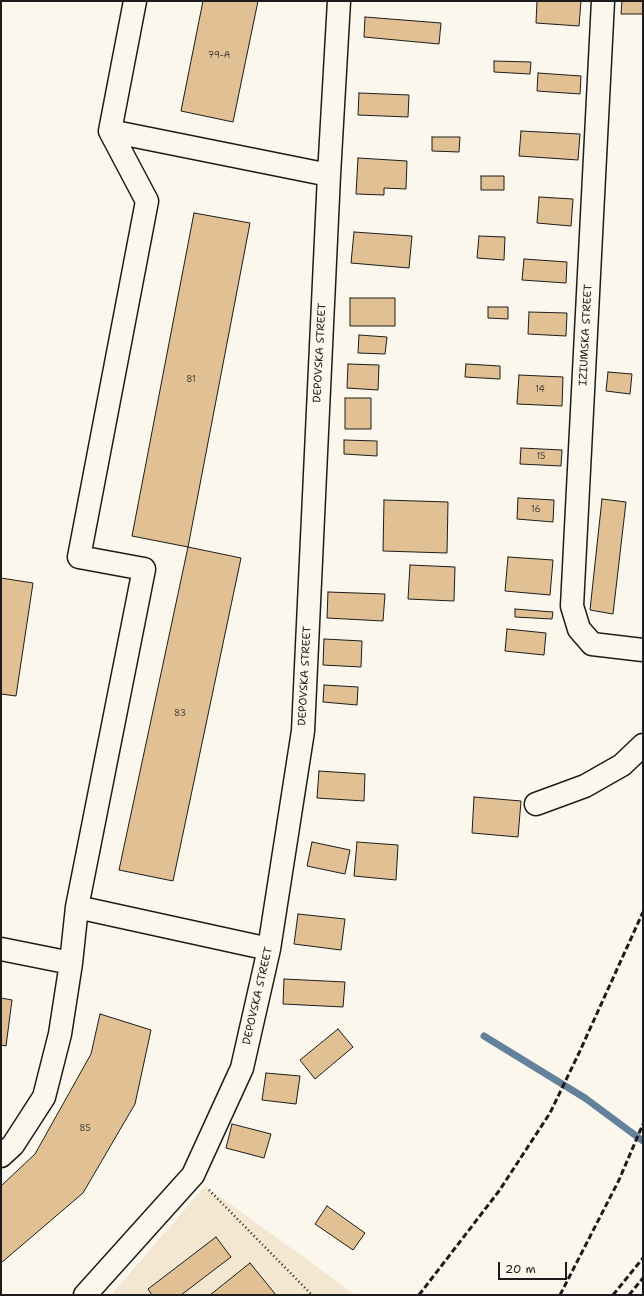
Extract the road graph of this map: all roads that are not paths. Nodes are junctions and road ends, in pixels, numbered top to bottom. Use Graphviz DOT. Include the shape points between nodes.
graph roads {
  1 [pos="135,1"];
  2 [pos="339,1"];
  3 [pos="603,1"];
  4 [pos="110,131"];
  5 [pos="329,175"];
  6 [pos="643,650"];
  7 [pos="643,745"];
  8 [pos="536,804"];
  9 [pos="77,907"];
  10 [pos="269,949"];
  11 [pos="1,950"];
  12 [pos="71,963"];
  13 [pos="1,1156"];
  14 [pos="85,1295"];
  1 -- 4 [label="street"];
  2 -- 5 [label="street, DEPOVSKA STREET"];
  3 -- 6 [label="street, IZIUMSKA STREET" via="572,606 579,629 592,644"];
  4 -- 5 [label="street"];
  4 -- 9 [label="street" via="146,201 79,557 144,569"];
  5 -- 10 [label="street, DEPOVSKA STREET" via="303,731"];
  7 -- 8 [label="street" via="622,765 584,786"];
  9 -- 10 [label="street"];
  9 -- 12 [label="street"];
  10 -- 14 [label="street, DEPOVSKA STREET" via="242,1068 193,1174"];
  11 -- 12 [label="street"];
  12 -- 13 [label="street" via="60,1034 44,1097 13,1145"];
}
